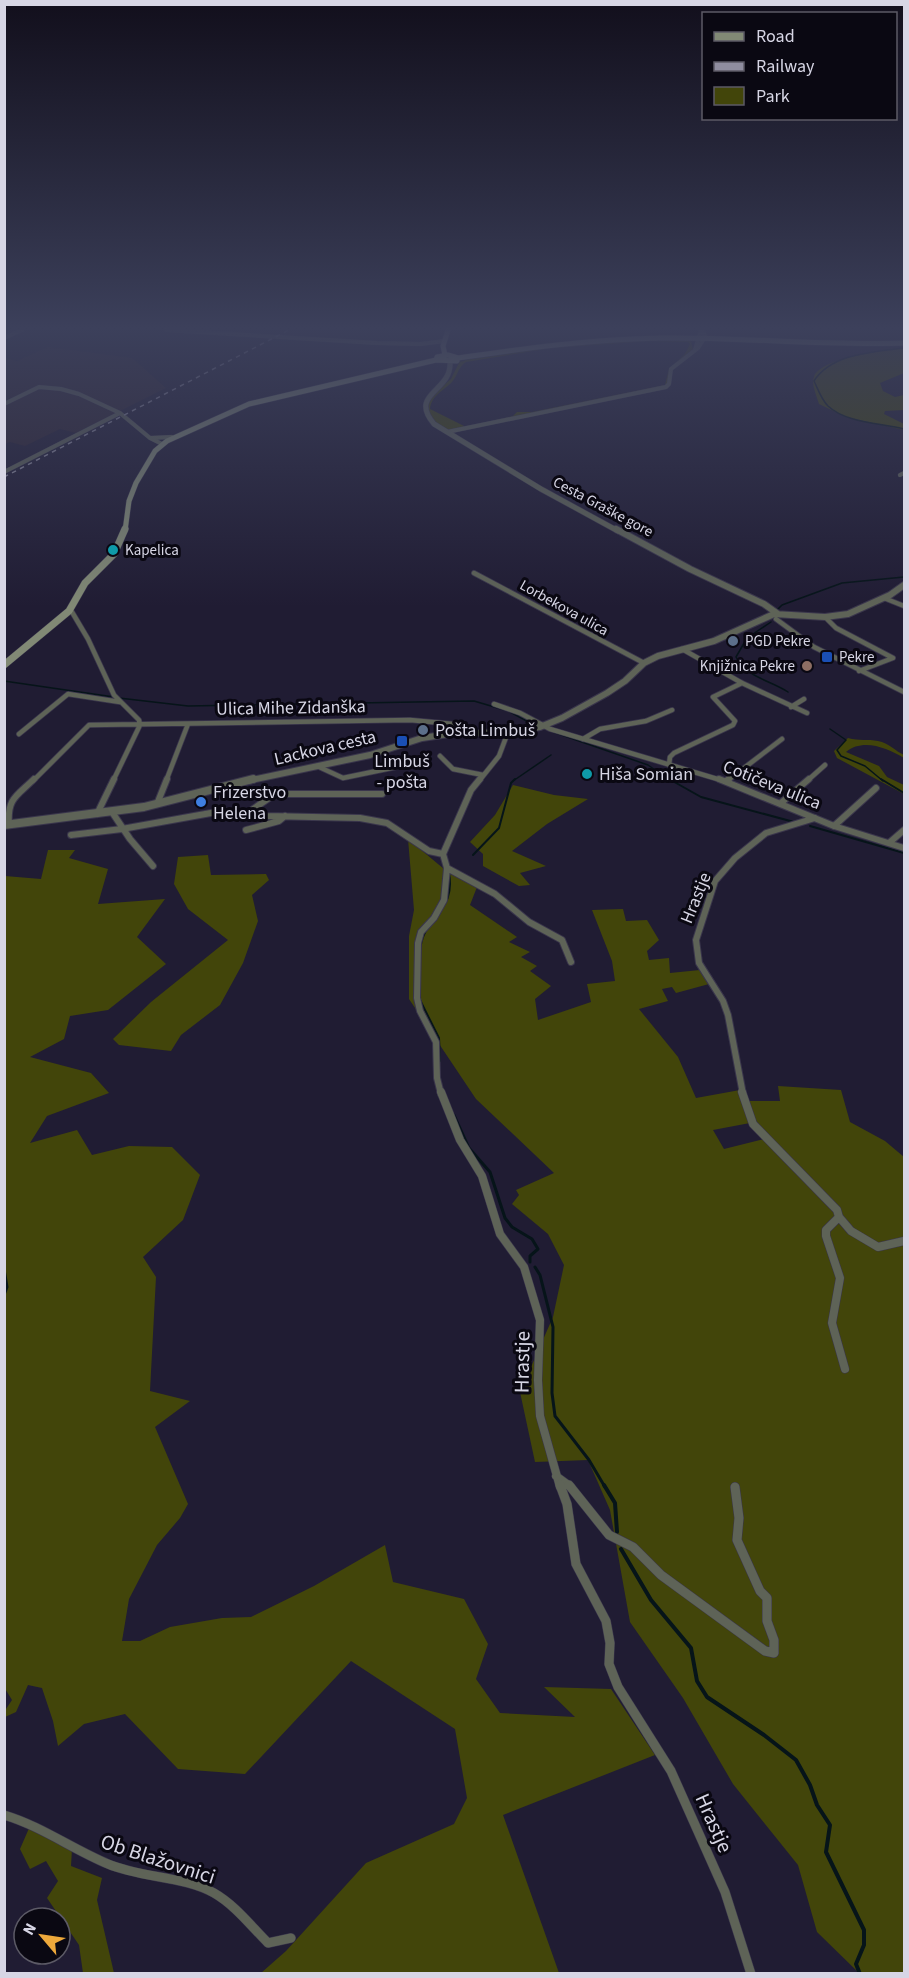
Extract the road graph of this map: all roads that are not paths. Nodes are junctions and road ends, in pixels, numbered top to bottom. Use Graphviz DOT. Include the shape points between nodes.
graph roads {
  1 [pos="102,422"];
  2 [pos="131,422"];
  3 [pos="204,422"];
  4 [pos="433,422"];
  5 [pos="489,422"];
  6 [pos="447,432"];
  7 [pos="172,437"];
  8 [pos="150,438"];
  9 [pos="162,444"];
  10 [pos="4,472"];
  11 [pos="474,573"];
  12 [pos="904,585"];
  13 [pos="884,598"];
  14 [pos="904,606"];
  15 [pos="69,611"];
  16 [pos="777,616"];
  17 [pos="794,616"];
  18 [pos="825,617"];
  19 [pos="682,649"];
  20 [pos="644,663"];
  21 [pos="4,665"];
  22 [pos="859,671"];
  23 [pos="742,683"];
  24 [pos="904,692"];
  25 [pos="117,698"];
  26 [pos="804,699"];
  27 [pos="494,704"];
  28 [pos="790,707"];
  29 [pos="672,710"];
  30 [pos="807,713"];
  31 [pos="188,724"];
  32 [pos="140,725"];
  33 [pos="545,726"];
  34 [pos="508,732"];
  35 [pos="477,733"];
  36 [pos="19,734"];
  37 [pos="584,739"];
  38 [pos="782,739"];
  39 [pos="440,756"];
  40 [pos="406,765"];
  41 [pos="669,765"];
  42 [pos="825,765"];
  43 [pos="317,766"];
  44 [pos="483,775"];
  45 [pos="726,781"];
  46 [pos="876,788"];
  47 [pos="382,794"];
  48 [pos="780,803"];
  49 [pos="157,804"];
  50 [pos="112,812"];
  51 [pos="97,814"];
  52 [pos="246,814"];
  53 [pos="285,816"];
  54 [pos="815,818"];
  55 [pos="7,825"];
  56 [pos="834,826"];
  57 [pos="122,829"];
  58 [pos="246,830"];
  59 [pos="904,830"];
  60 [pos="71,835"];
  61 [pos="889,843"];
  62 [pos="904,848"];
  63 [pos="443,854"];
  64 [pos="153,866"];
  65 [pos="447,868"];
  66 [pos="571,962"];
  67 [pos="839,1217"];
  68 [pos="904,1241"];
  69 [pos="845,1369"];
  70 [pos="556,1476"];
  71 [pos="735,1487"];
  72 [pos="4,1815"];
  73 [pos="291,1938"];
  74 [pos="751,1974"];
  1 -- 10 [label="street"];
  2 -- 8 [label="street"];
  3 -- 7 [label="main road"];
  4 -- 6 [label="street, Cesta Graške gore"];
  5 -- 6 [label="street"];
  6 -- 16 [label="street, Cesta Graške gore" via="555,497"];
  7 -- 8 [label="street"];
  7 -- 9 [label="main road"];
  8 -- 9 [label="street"];
  9 -- 15 [label="main road" via="136,483 118,549 84,583"];
  11 -- 20 [label="street, Lorbekova ulica"];
  12 -- 13 [label="street"];
  13 -- 14 [label="street"];
  13 -- 18 [label="street" via="848,614"];
  15 -- 21 [label="main road"];
  15 -- 25 [label="street" via="88,639"];
  16 -- 17 [label="street"];
  16 -- 19 [label="street, Lackova cesta"];
  16 -- 22 [label="street" via="809,644"];
  17 -- 18 [label="street"];
  18 -- 22 [label="street" via="836,628 893,658"];
  19 -- 20 [label="street, Lackova cesta"];
  19 -- 23 [label="street"];
  20 -- 33 [label="street, Lackova cesta" via="620,685"];
  22 -- 24 [label="street"];
  23 -- 28 [label="street"];
  23 -- 41 [label="street" via="713,697 735,721 733,725 674,753"];
  25 -- 32 [label="street"];
  25 -- 36 [label="street" via="68,694"];
  26 -- 28 [label="street"];
  27 -- 33 [label="street, Cotičeva ulica"];
  28 -- 30 [label="street"];
  29 -- 37 [label="street" via="646,721 600,729"];
  31 -- 32 [label="street, Ulica Mihe Zidanška"];
  31 -- 35 [label="street, Ulica Mihe Zidanška" via="412,720 465,726"];
  31 -- 49 [label="street"];
  32 -- 51 [label="street"];
  32 -- 55 [label="street, Ulica Mihe Zidanška" via="89,725 11,802"];
  33 -- 34 [label="street, Lackova cesta"];
  33 -- 37 [label="street, Cotičeva ulica"];
  34 -- 35 [label="street, Lackova cesta"];
  34 -- 44 [label="street" via="499,756"];
  35 -- 43 [label="street, Lackova cesta" via="422,738 370,755"];
  37 -- 41 [label="street, Cotičeva ulica"];
  38 -- 45 [label="street"];
  39 -- 44 [label="street" via="452,770"];
  40 -- 43 [label="street" via="343,778"];
  41 -- 45 [label="street, Cotičeva ulica"];
  42 -- 48 [label="street"];
  43 -- 49 [label="street, Lackova cesta"];
  44 -- 63 [label="street" via="471,790"];
  45 -- 48 [label="street, Cotičeva ulica"];
  46 -- 56 [label="street"];
  47 -- 52 [label="street" via="280,794"];
  48 -- 54 [label="street, Cotičeva ulica"];
  49 -- 50 [label="street, Lackova cesta"];
  50 -- 51 [label="street, Lackova cesta"];
  50 -- 57 [label="street"];
  51 -- 55 [label="street, Lackova cesta"];
  52 -- 53 [label="street"];
  52 -- 57 [label="street" via="202,813"];
  53 -- 58 [label="street"];
  53 -- 63 [label="street" via="381,820 429,850"];
  54 -- 56 [label="street, Cotičeva ulica"];
  54 -- 67 [label="street, Hrastje" via="760,837 721,873 696,939 699,963 728,1015 742,1091 753,1125 837,1210"];
  56 -- 61 [label="street, Cotičeva ulica"];
  57 -- 60 [label="street"];
  57 -- 64 [label="street"];
  59 -- 61 [label="street"];
  61 -- 62 [label="street, Cotičeva ulica"];
  63 -- 65 [label="street"];
  65 -- 66 [label="street" via="495,894 529,922 562,940"];
  65 -- 70 [label="street, Hrastje" via="444,900 421,932 418,943 417,998 436,1042 442,1098 460,1140 482,1176 500,1234 524,1267 540,1320 540,1416"];
  67 -- 68 [label="street, Hrastje" via="851,1231 878,1247"];
  67 -- 69 [label="street" via="826,1230 826,1236 839,1272 840,1294 832,1323"];
  70 -- 71 [label="street" via="574,1489 609,1535 633,1547 661,1575 721,1621 774,1653 775,1638 766,1620 769,1606 737,1540"];
  70 -- 74 [label="street, Hrastje" via="567,1504 576,1564 606,1621 609,1664 618,1687 671,1771 725,1892"];
  72 -- 73 [label="street, Ob Blažovnici" via="33,1823 113,1866 207,1890 223,1899 267,1943"];
}
